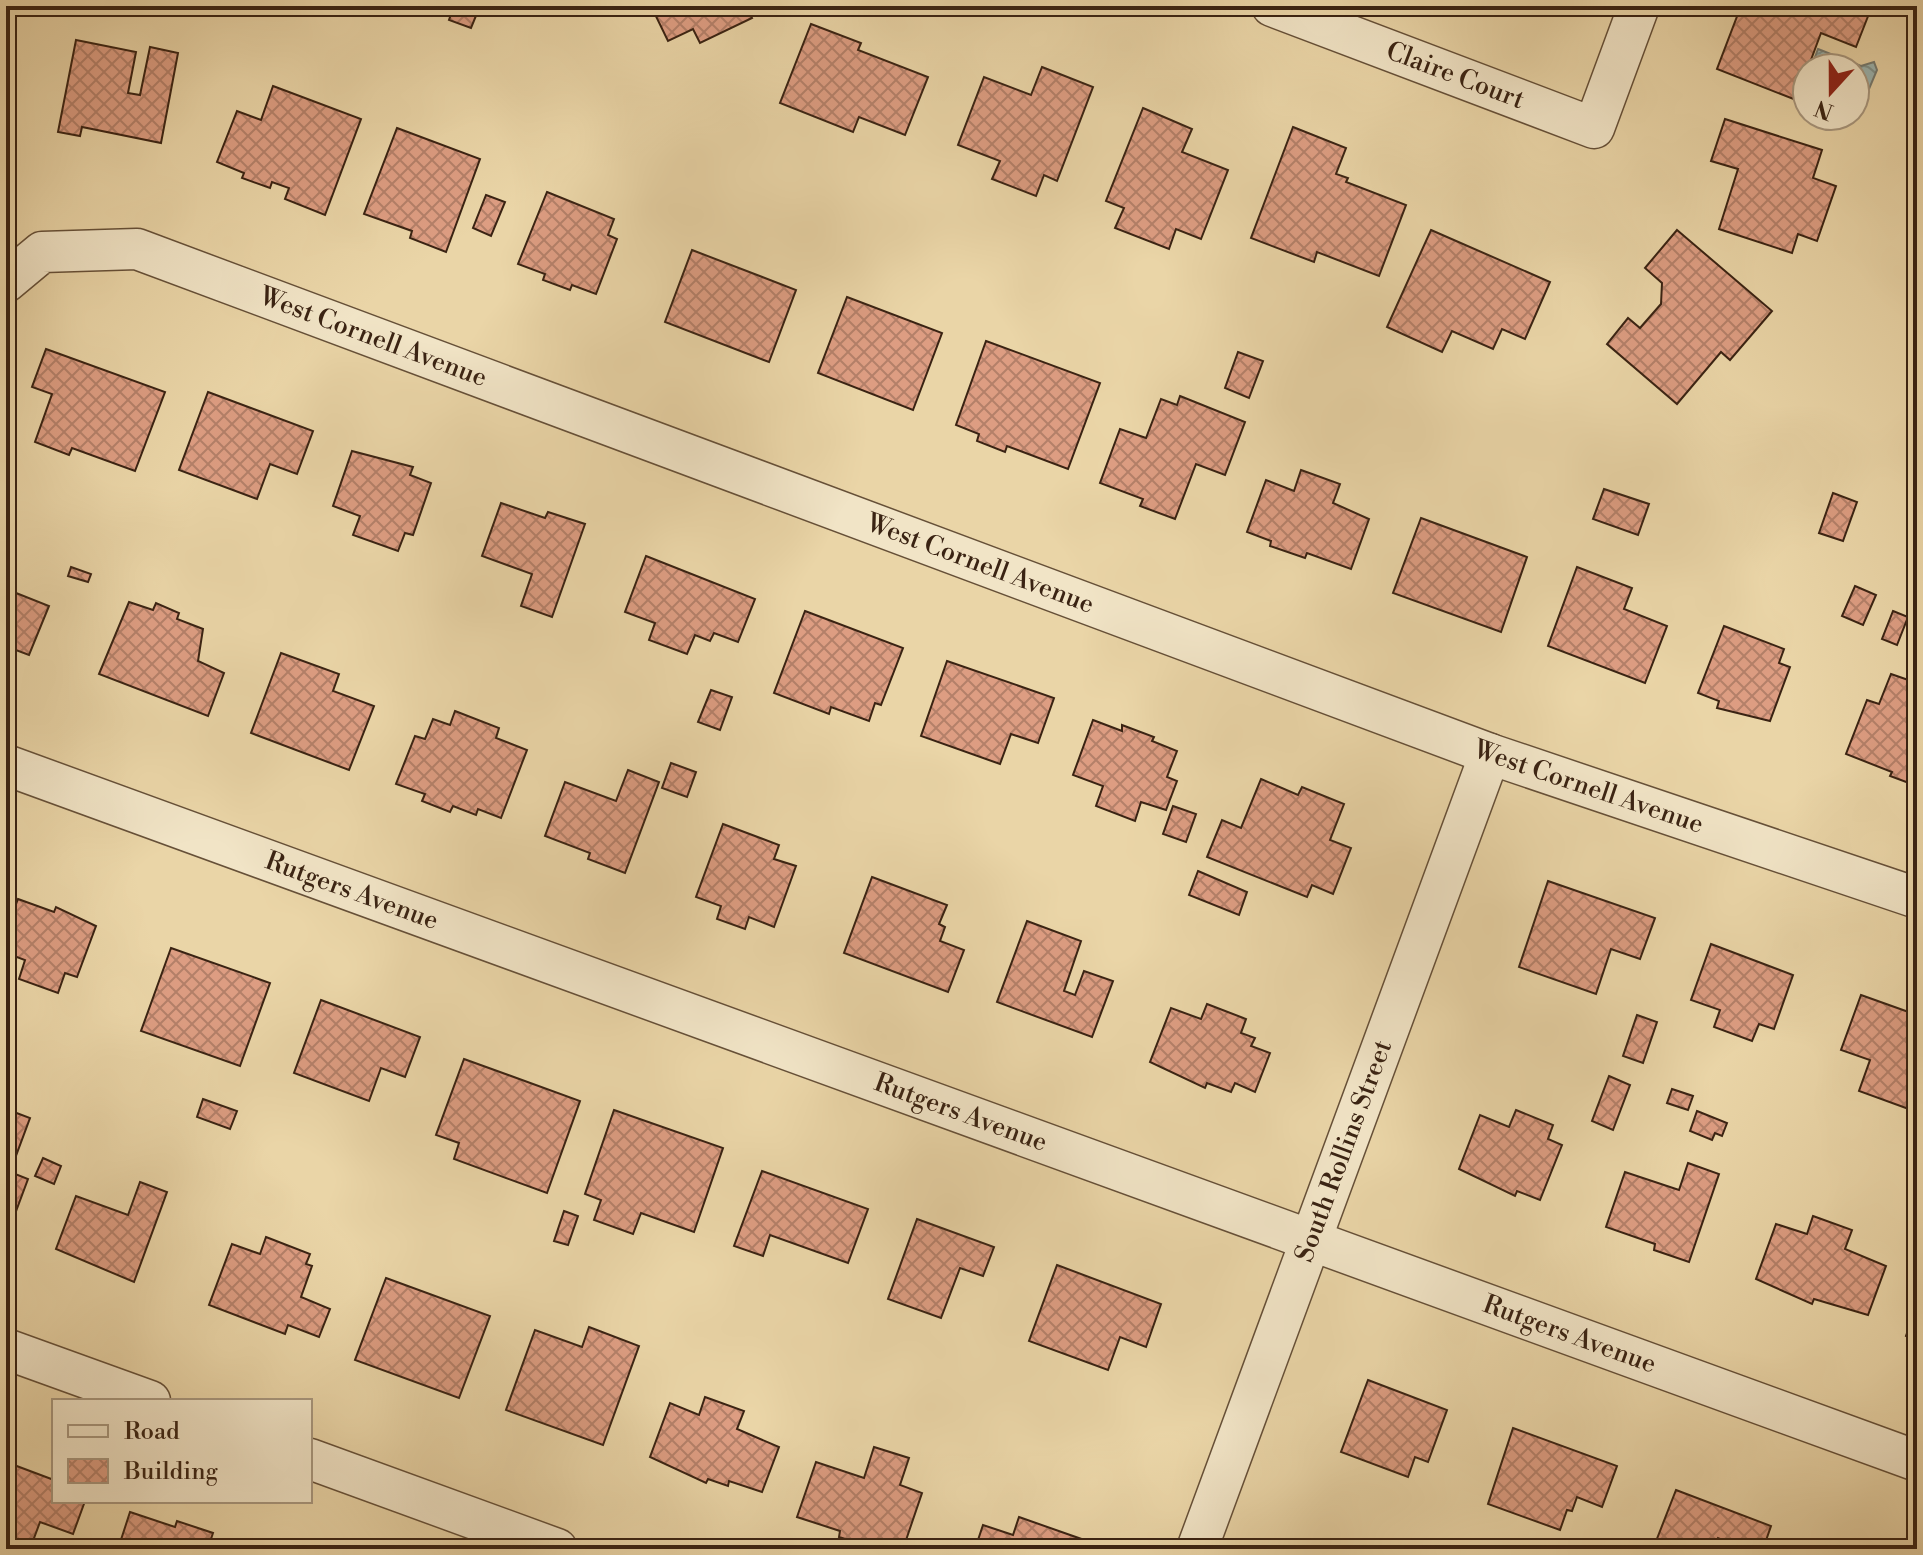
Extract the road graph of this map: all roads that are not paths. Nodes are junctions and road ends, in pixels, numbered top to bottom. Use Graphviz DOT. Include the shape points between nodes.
graph roads {
  1 [pos="1272,6"];
  2 [pos="1639,6"];
  3 [pos="6,282"];
  4 [pos="1490,754"];
  5 [pos="6,765"];
  6 [pos="1917,898"];
  7 [pos="1309,1241"];
  8 [pos="6,1349"];
  9 [pos="144,1399"];
  10 [pos="312,1460"];
  11 [pos="1917,1461"];
  12 [pos="557,1549"];
  13 [pos="1197,1549"];
  1 -- 2 [label="street, Claire Court" via="1594,128"];
  3 -- 4 [label="street, West Cornell Avenue" via="42,252 137,249"];
  4 -- 6 [label="street, West Cornell Avenue"];
  4 -- 7 [label="street, South Rollins Street"];
  5 -- 7 [label="street, Rutgers Avenue"];
  7 -- 11 [label="street, Rutgers Avenue"];
  7 -- 13 [label="street, South Rollins Street"];
  8 -- 9 [label="street"];
  10 -- 12 [label="street"];
}
